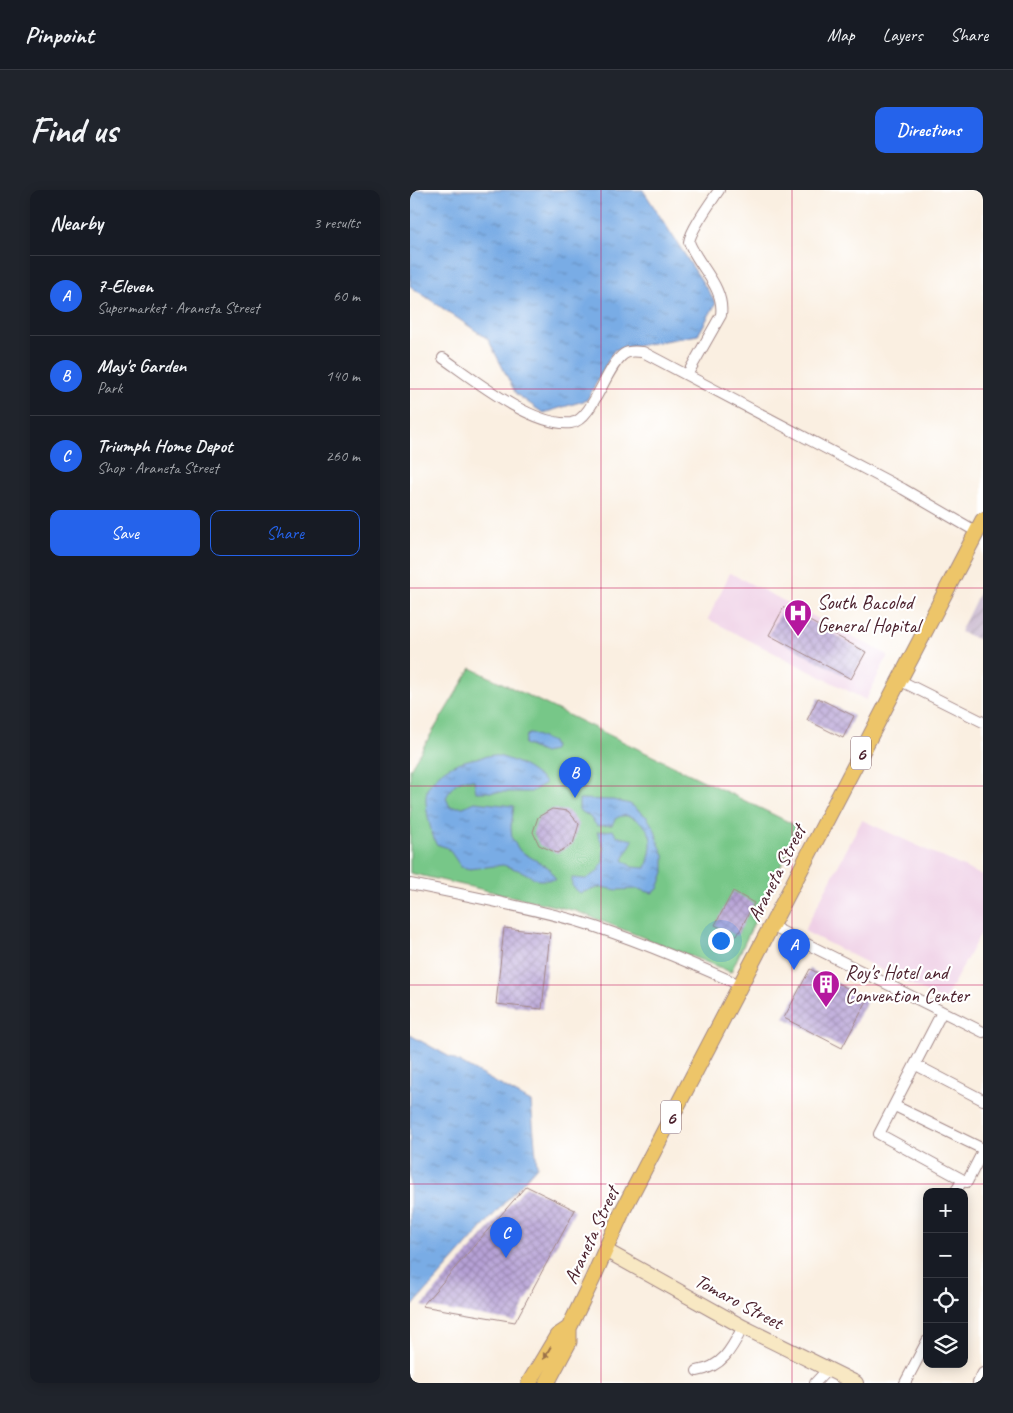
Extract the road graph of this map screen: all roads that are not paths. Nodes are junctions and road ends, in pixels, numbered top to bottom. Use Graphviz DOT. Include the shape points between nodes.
graph roads {
  1 [pos="719,190"];
  2 [pos="442,358"];
  3 [pos="687,375"];
  4 [pos="980,526"];
  5 [pos="899,680"];
  6 [pos="983,722"];
  7 [pos="410,884"];
  8 [pos="771,926"];
  9 [pos="740,985"];
  10 [pos="942,1012"];
  11 [pos="983,1032"];
  12 [pos="916,1065"];
  13 [pos="983,1100"];
  14 [pos="895,1106"];
  15 [pos="983,1150"];
  16 [pos="979,1167"];
  17 [pos="962,1180"];
  18 [pos="958,1188"];
  19 [pos="606,1250"];
  20 [pos="743,1327"];
  21 [pos="568,1328"];
  22 [pos="923,1349"];
  23 [pos="828,1369"];
  24 [pos="697,1371"];
  25 [pos="983,1373"];
  26 [pos="529,1383"];
  27 [pos="547,1383"];
  28 [pos="815,1383"];
  29 [pos="856,1383"];
  30 [pos="905,1383"];
  31 [pos="978,1383"];
  1 -- 3 [label="street" via="689,242 719,294 721,315"];
  2 -- 3 [label="street" via="506,401 529,413 564,423 574,423 584,414 612,369 628,352 643,352"];
  3 -- 4 [label="street"];
  4 -- 5 [label="main road, Araneta Street / 6"];
  5 -- 6 [label="street"];
  5 -- 8 [label="main road, Araneta Street / 6"];
  7 -- 9 [label="street" via="519,906 578,922 649,945"];
  8 -- 9 [label="main road, Araneta Street / 6"];
  8 -- 10 [label="street"];
  9 -- 19 [label="main road, Araneta Street / 6" via="623,1210"];
  10 -- 11 [label="street"];
  10 -- 12 [label="street"];
  12 -- 13 [label="street"];
  12 -- 14 [label="street"];
  14 -- 15 [label="street"];
  14 -- 17 [label="street" via="879,1134"];
  15 -- 16 [label="street"];
  16 -- 17 [label="street" via="969,1181"];
  17 -- 18 [label="street"];
  19 -- 20 [label="street, Tomaro Street"];
  19 -- 21 [label="main road, Araneta Street / 6"];
  20 -- 23 [label="street, Tomaro Street"];
  20 -- 24 [label="street" via="725,1358"];
  21 -- 26 [label="main road, Araneta Street / 6, one-way" via="557,1336"];
  21 -- 27 [label="main road, Araneta Street / 6" via="569,1342"];
  22 -- 30 [label="street"];
  23 -- 28 [label="street"];
  23 -- 29 [label="street, Tomaro Street"];
  25 -- 31 [label="street"];
}
